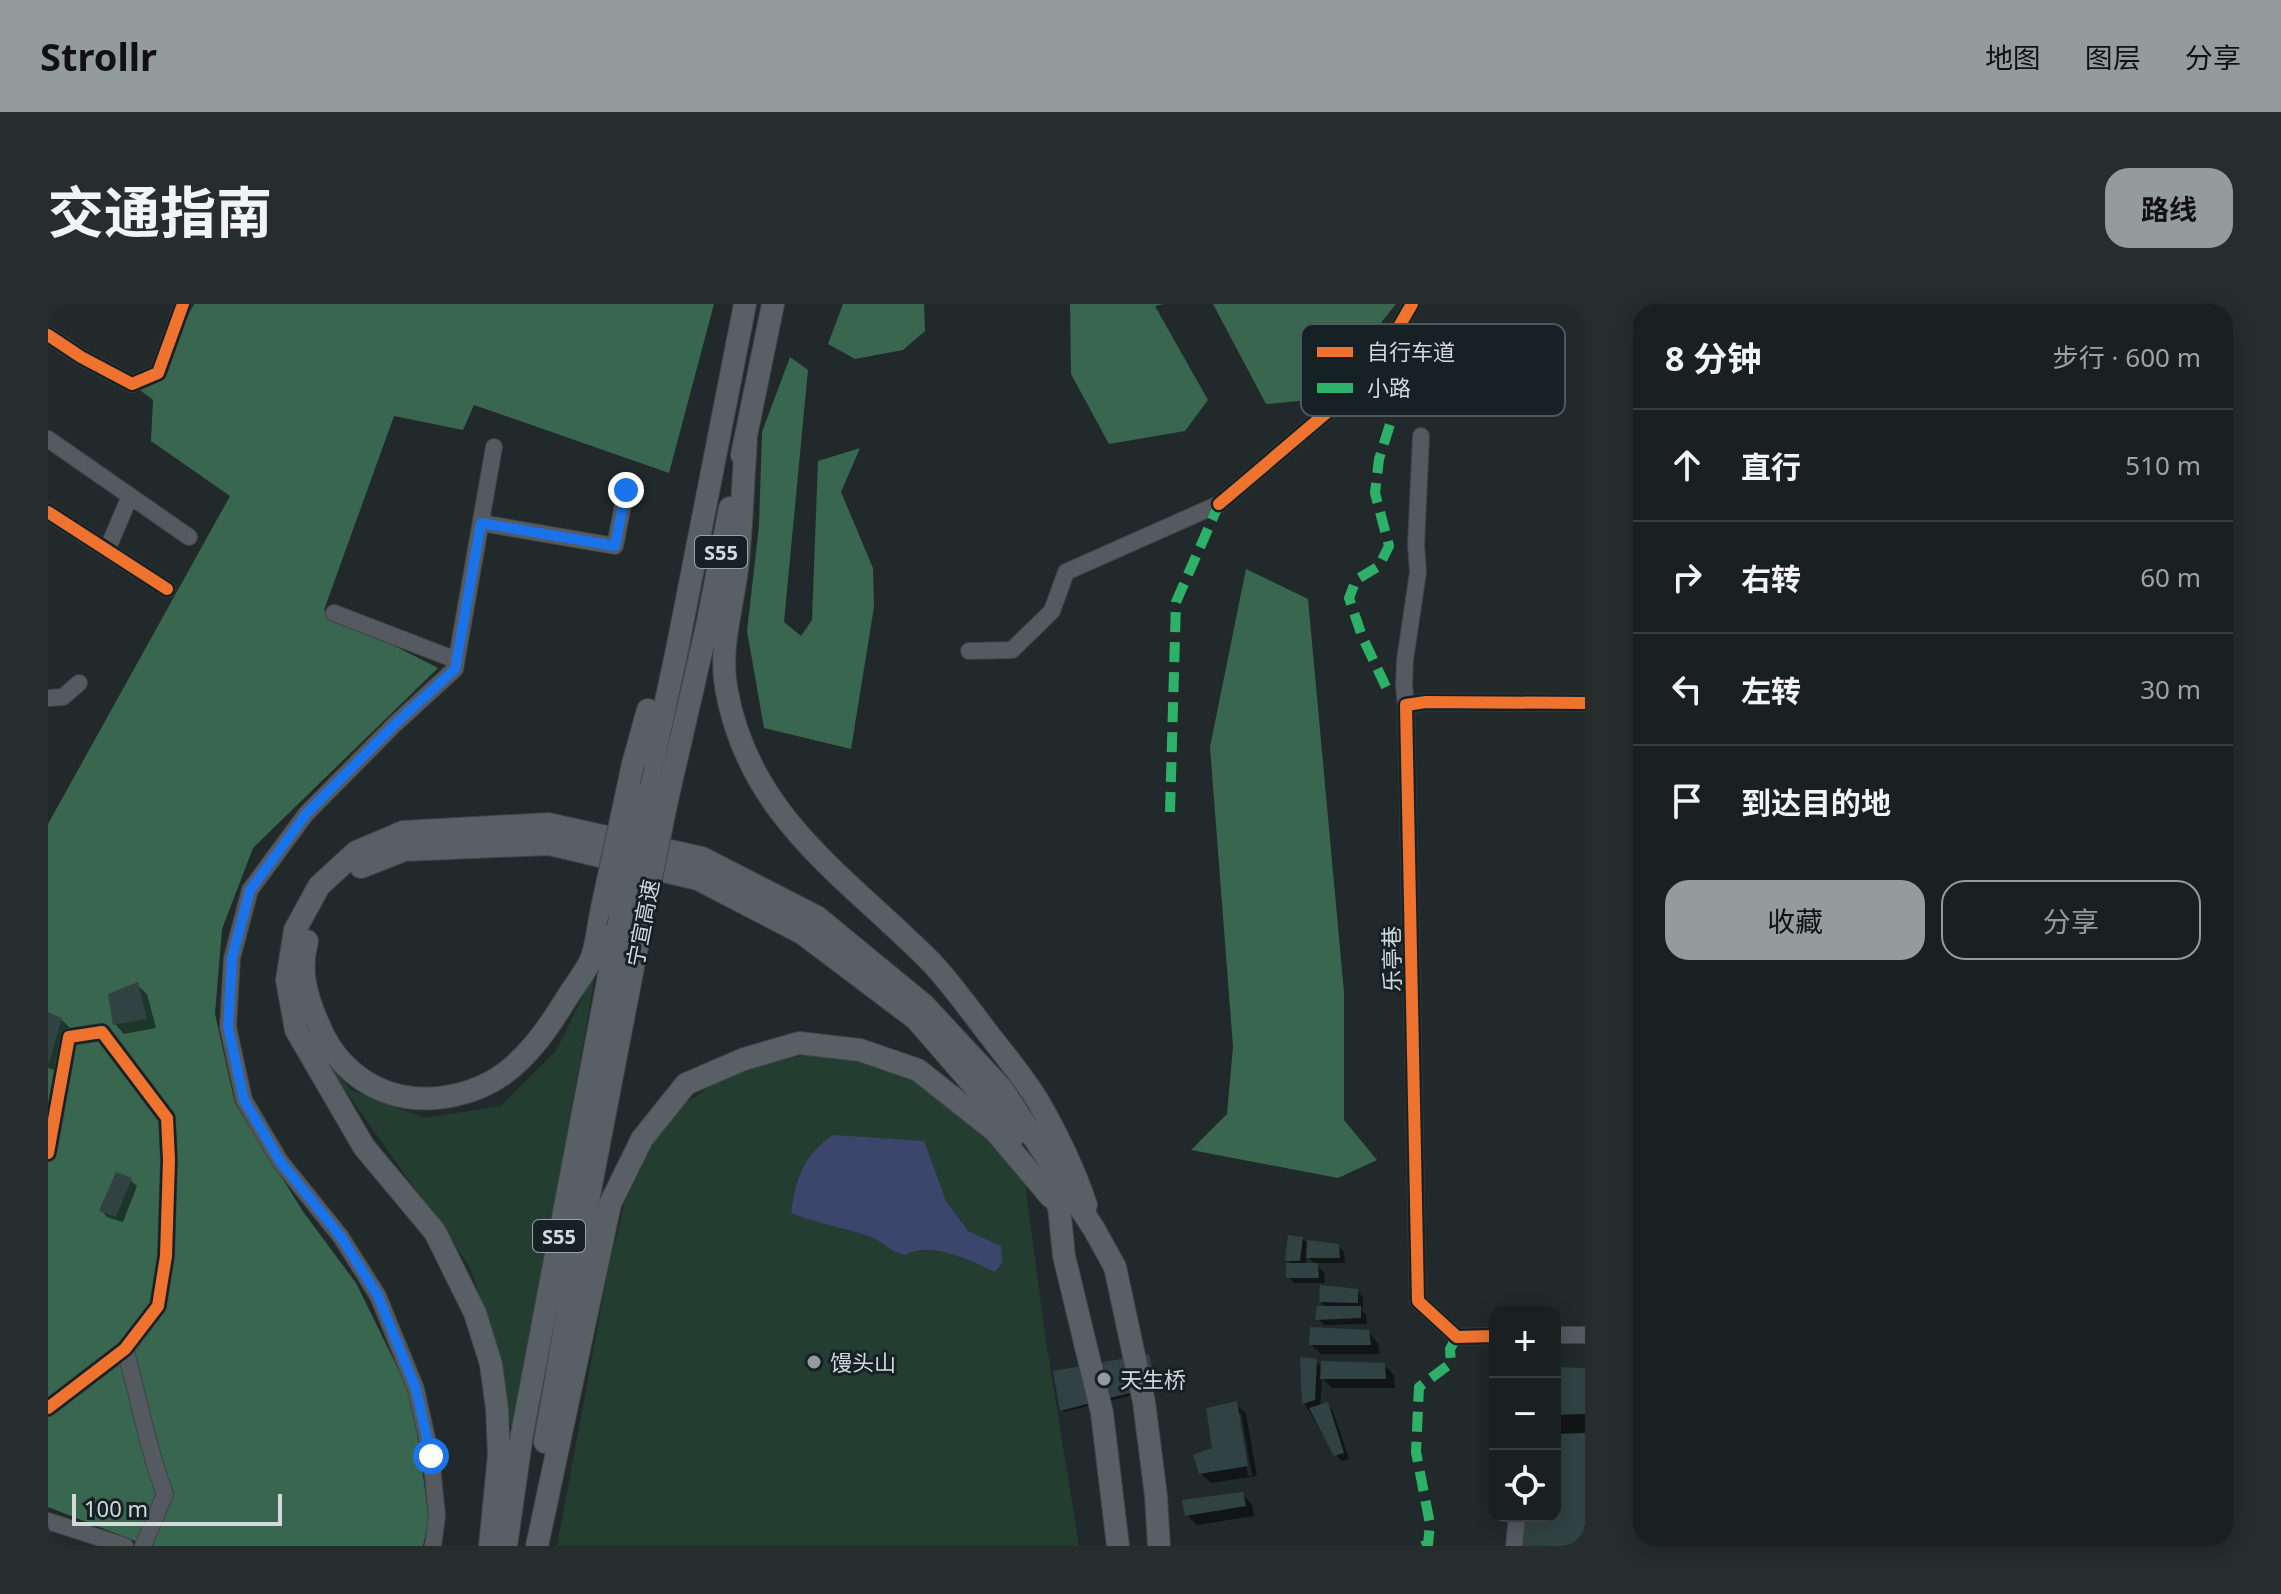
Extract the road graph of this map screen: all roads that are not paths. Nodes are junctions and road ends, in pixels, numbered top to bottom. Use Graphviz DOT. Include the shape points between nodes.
graph roads {
  1 [pos="183,304"];
  2 [pos="745,304"];
  3 [pos="773,304"];
  4 [pos="1412,304"];
  5 [pos="1400,324"];
  6 [pos="48,335"];
  7 [pos="1323,416"];
  8 [pos="1421,436"];
  9 [pos="48,439"];
  10 [pos="746,440"];
  11 [pos="494,447"];
  12 [pos="626,490"];
  13 [pos="130,496"];
  14 [pos="48,512"];
  15 [pos="703,513"];
  16 [pos="481,523"];
  17 [pos="189,537"];
  18 [pos="107,550"];
  19 [pos="167,589"];
  20 [pos="334,613"];
  21 [pos="969,651"];
  22 [pos="456,660"];
  23 [pos="79,683"];
  24 [pos="48,698"];
  25 [pos="1585,703"];
  26 [pos="1406,705"];
  27 [pos="656,797"];
  28 [pos="54,1089"];
  29 [pos="48,1153"];
  30 [pos="1059,1207"];
  31 [pos="1094,1229"];
  32 [pos="1561,1335"];
  33 [pos="1585,1335"];
  34 [pos="1489,1336"];
  35 [pos="125,1349"];
  36 [pos="48,1408"];
  37 [pos="48,1521"];
  38 [pos="1516,1522"];
  39 [pos="125,1546"];
  40 [pos="143,1546"];
  41 [pos="433,1546"];
  42 [pos="490,1546"];
  43 [pos="506,1546"];
  44 [pos="528,1546"];
  45 [pos="537,1546"];
  46 [pos="1118,1546"];
  47 [pos="1159,1546"];
  48 [pos="1514,1546"];
  1 -- 6 [label="street" via="158,373 132,384"];
  2 -- 15 [label="highway, 宁宣高速 / S55"];
  3 -- 10 [label="highway, 宁宣高速 / S55"];
  4 -- 5 [label="street"];
  7 -- 21 [label="street" via="1219,504 1066,572 1052,611 1012,650"];
  8 -- 26 [label="street, 乐亭巷" via="1418,572 1405,660"];
  9 -- 13 [label="street"];
  10 -- 27 [label="highway, 宁宣高速 / S55"];
  10 -- 31 [label="highway" via="738,563 724,648 734,721 753,768 779,812 822,861 932,963 1037,1099 1076,1175"];
  11 -- 16 [label="street"];
  12 -- 16 [label="street" via="615,546"];
  13 -- 17 [label="street"];
  13 -- 18 [label="street"];
  14 -- 18 [label="street"];
  15 -- 27 [label="highway, 宁宣高速 / S55"];
  15 -- 30 [label="highway, bridge" via="633,764 602,908 591,960 547,1030 517,1063 480,1087 437,1100 401,1097 367,1084 339,1061 321,1030 306,994 303,956 313,918 335,886 366,862 404,850 549,844 698,879 802,933 916,1019 1032,1153"];
  16 -- 22 [label="street"];
  18 -- 19 [label="street"];
  20 -- 22 [label="street"];
  22 -- 41 [label="street" via="455,669 306,814 250,890 232,958 228,1027 244,1100 280,1161 341,1237 378,1296 416,1389 431,1456 437,1516"];
  23 -- 24 [label="street" via="63,697"];
  25 -- 26 [label="street"];
  26 -- 34 [label="street, 乐亭巷" via="1418,1301 1457,1337"];
  27 -- 43 [label="highway, 宁宣高速 / S55, bridge" via="618,928 522,1434"];
  27 -- 44 [label="highway, 宁宣高速 / S55, bridge" via="640,931"];
  28 -- 29 [label="street"];
  28 -- 35 [label="street" via="69,1037 102,1032 167,1118 166,1256 158,1306"];
  30 -- 45 [label="highway" via="995,1131 918,1070 860,1050 799,1043 686,1084 642,1139 610,1204"];
  30 -- 46 [label="highway" via="1064,1256 1102,1413"];
  31 -- 42 [label="highway" via="1002,1089 924,1005 817,917 728,871 702,858 548,824 403,832 356,852 319,886 295,930 287,980 296,1030 364,1147 435,1232 475,1313 491,1364 497,1409 499,1455"];
  31 -- 47 [label="highway" via="1115,1267 1127,1316 1151,1450"];
  32 -- 33 [label="street"];
  35 -- 36 [label="street"];
  35 -- 40 [label="street" via="165,1494"];
  37 -- 39 [label="street"];
  38 -- 48 [label="street"];
}
